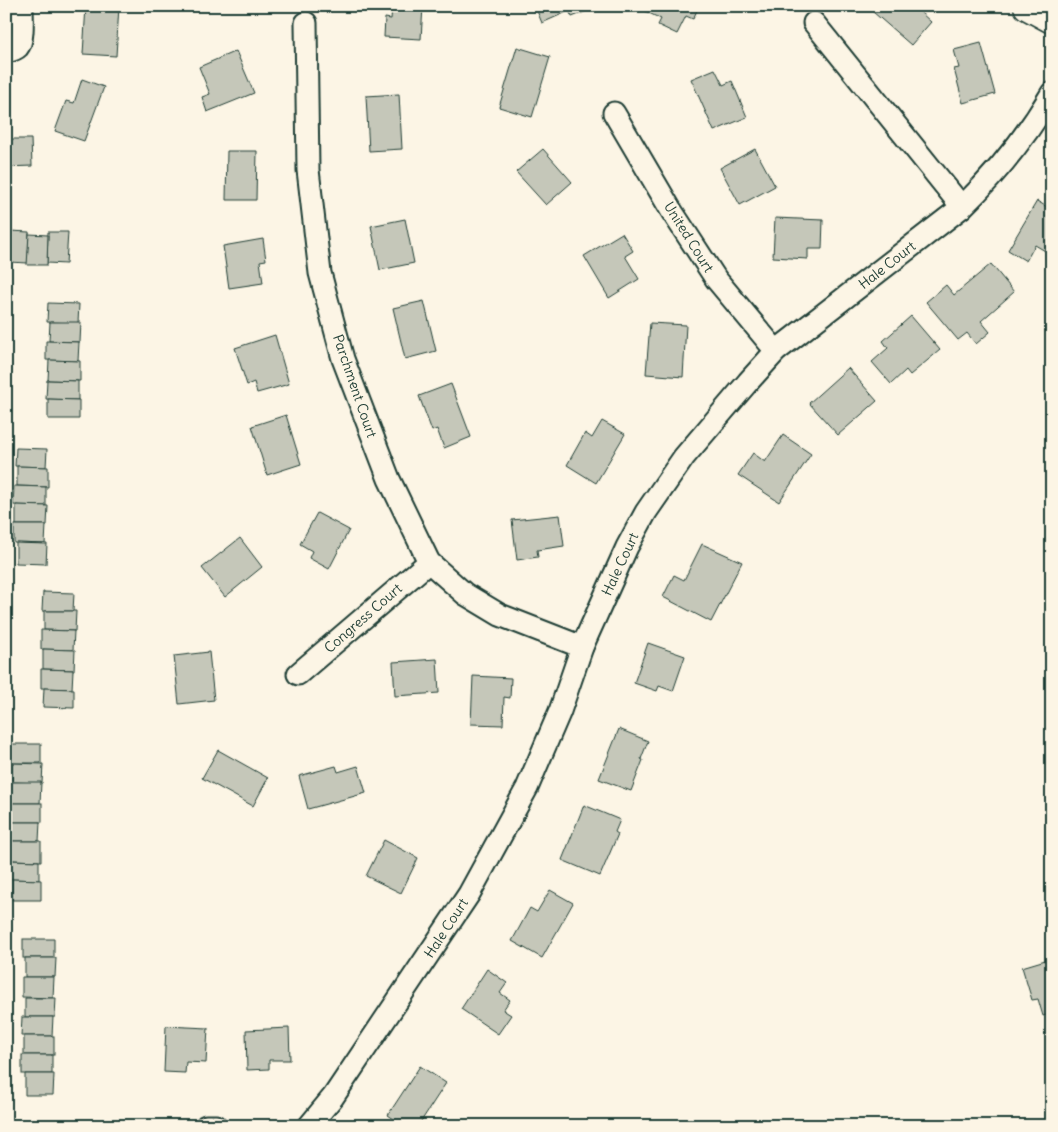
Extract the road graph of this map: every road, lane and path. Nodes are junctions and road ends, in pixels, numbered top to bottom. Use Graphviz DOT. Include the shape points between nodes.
graph roads {
  1 [pos="22,6"];
  2 [pos="1028,6"];
  3 [pos="1052,19"];
  4 [pos="306,23"];
  5 [pos="814,23"];
  6 [pos="6,52"];
  7 [pos="1052,93"];
  8 [pos="614,113"];
  9 [pos="962,207"];
  10 [pos="776,351"];
  11 [pos="428,562"];
  12 [pos="582,647"];
  13 [pos="298,674"];
  14 [pos="206,1126"];
  15 [pos="216,1126"];
  16 [pos="309,1126"];
  1 -- 6 [label="street" via="21,41 18,47"];
  2 -- 3 [label="street"];
  4 -- 11 [label="street, Parchment Court" via="308,170 320,273 343,359 385,470"];
  5 -- 9 [label="street"];
  7 -- 9 [label="street, Hale Court" via="1031,128 998,170"];
  8 -- 10 [label="street, United Court" via="716,279"];
  9 -- 10 [label="street, Hale Court"];
  10 -- 12 [label="street, Hale Court" via="684,456 646,512"];
  11 -- 12 [label="street, Parchment Court" via="465,594 500,615"];
  11 -- 13 [label="street, Congress Court"];
  12 -- 16 [label="street, Hale Court" via="560,711 527,788 468,894 333,1097"];
  14 -- 15 [label="street"];
}
